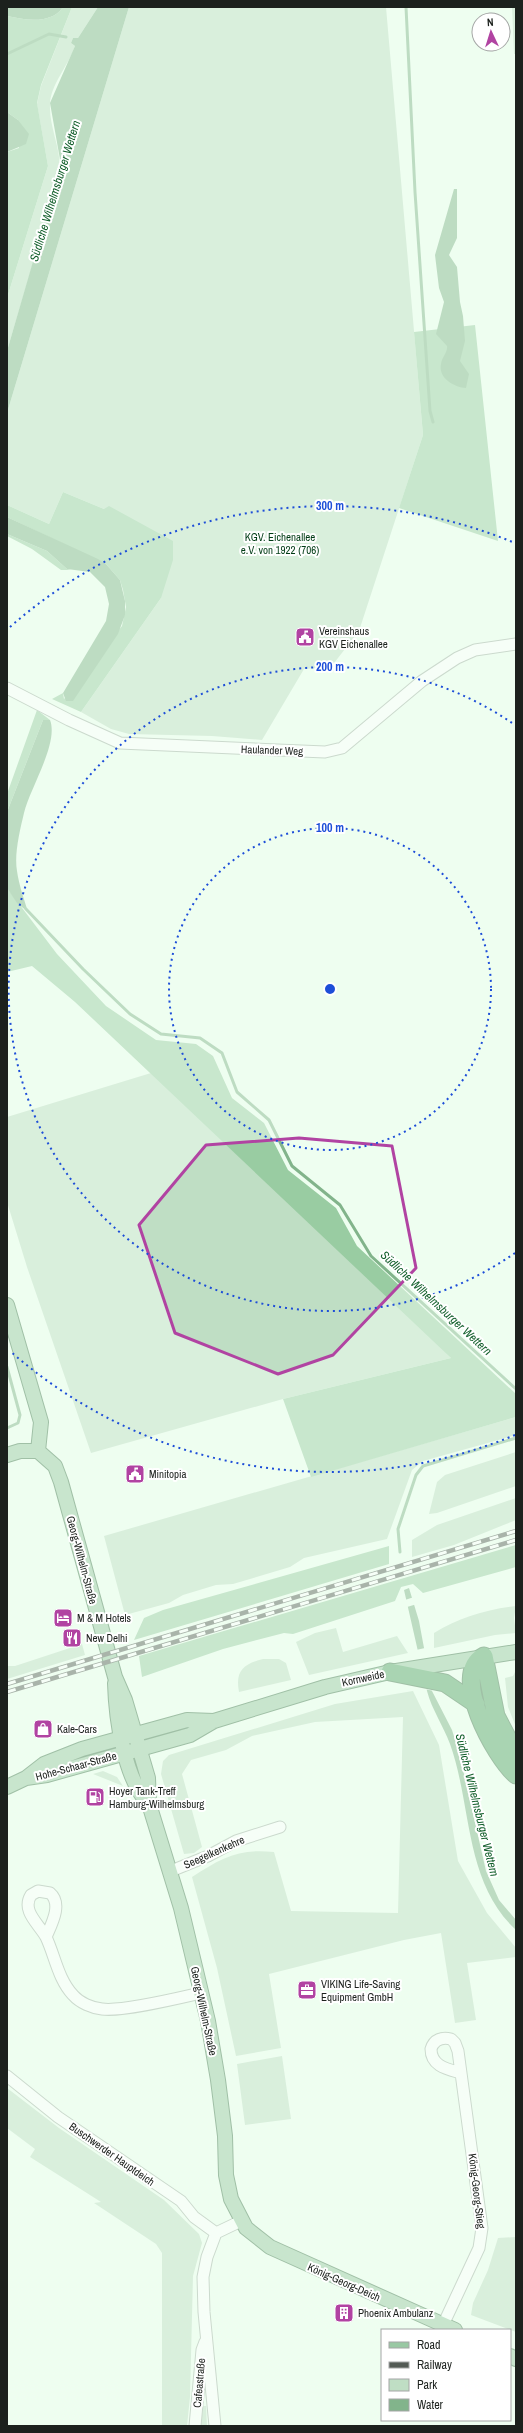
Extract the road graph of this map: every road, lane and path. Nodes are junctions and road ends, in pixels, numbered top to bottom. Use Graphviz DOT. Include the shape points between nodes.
graph roads {
  1 [pos="516,644"];
  2 [pos="7,688"];
  3 [pos="7,1305"];
  4 [pos="34,1450"];
  5 [pos="7,1455"];
  6 [pos="516,1652"];
  7 [pos="484,1656"];
  8 [pos="390,1672"];
  9 [pos="432,1672"];
  10 [pos="476,1704"];
  11 [pos="214,1721"];
  12 [pos="129,1734"];
  13 [pos="140,1749"];
  14 [pos="126,1753"];
  15 [pos="516,1754"];
  16 [pos="516,1775"];
  17 [pos="26,1778"];
  18 [pos="7,1787"];
  19 [pos="149,1804"];
  20 [pos="280,1827"];
  21 [pos="170,1871"];
  22 [pos="46,1937"];
  23 [pos="201,1993"];
  24 [pos="461,2073"];
  25 [pos="7,2076"];
  26 [pos="241,2221"];
  27 [pos="216,2233"];
  28 [pos="449,2327"];
  29 [pos="206,2340"];
  30 [pos="195,2426"];
  31 [pos="215,2426"];
  1 -- 2 [label="street, Haulander Weg" via="475,650 457,658 422,681 342,748 325,752 120,743 68,720"];
  3 -- 4 [label="main road" via="41,1422"];
  4 -- 5 [label="main road"];
  4 -- 12 [label="main road, Georg-Wilhelm-Straße" via="47,1457 58,1473 115,1677 125,1700"];
  6 -- 7 [label="main road"];
  7 -- 9 [label="main road"];
  7 -- 10 [label="highway" via="475,1662 472,1670"];
  7 -- 15 [label="highway" via="496,1716"];
  8 -- 9 [label="highway"];
  8 -- 11 [label="main road, Kornweide" via="325,1687"];
  9 -- 10 [label="highway"];
  10 -- 16 [label="highway" via="488,1739 504,1763"];
  11 -- 12 [label="main road, Kornweide" via="187,1720"];
  11 -- 13 [label="main road, Kornweide" via="190,1735"];
  12 -- 13 [label="main road, Georg-Wilhelm-Straße"];
  12 -- 14 [label="main road, Georg-Wilhelm-Straße"];
  12 -- 17 [label="main road, Hohe-Schaar-Straße" via="44,1764"];
  13 -- 14 [label="main road, Kornweide"];
  13 -- 19 [label="main road, Georg-Wilhelm-Straße" via="150,1785"];
  14 -- 17 [label="main road, Hohe-Schaar-Straße"];
  14 -- 19 [label="main road, Georg-Wilhelm-Straße" via="136,1788"];
  17 -- 18 [label="main road, Hohe-Schaar-Straße"];
  19 -- 21 [label="main road, Georg-Wilhelm-Straße"];
  20 -- 21 [label="street, Seegelkenkehre" via="236,1841 208,1856"];
  21 -- 23 [label="main road, Georg-Wilhelm-Straße"];
  22 -- 23 [label="street" via="64,1982 73,1995 89,2006 108,2010"];
  23 -- 26 [label="main road, Georg-Wilhelm-Straße" via="218,2080 228,2187"];
  24 -- 28 [label="street, König-Georg-Stieg" via="482,2216 482,2232 479,2248"];
  25 -- 27 [label="street, Buschwerder Hauptdeich" via="58,2117 181,2202 194,2217"];
  26 -- 27 [label="street"];
  26 -- 28 [label="main road, König-Georg-Deich" via="250,2233 270,2247"];
  27 -- 29 [label="street" via="203,2277"];
  29 -- 30 [label="street, Cafeastraße" via="202,2350"];
  29 -- 31 [label="street"];
}
